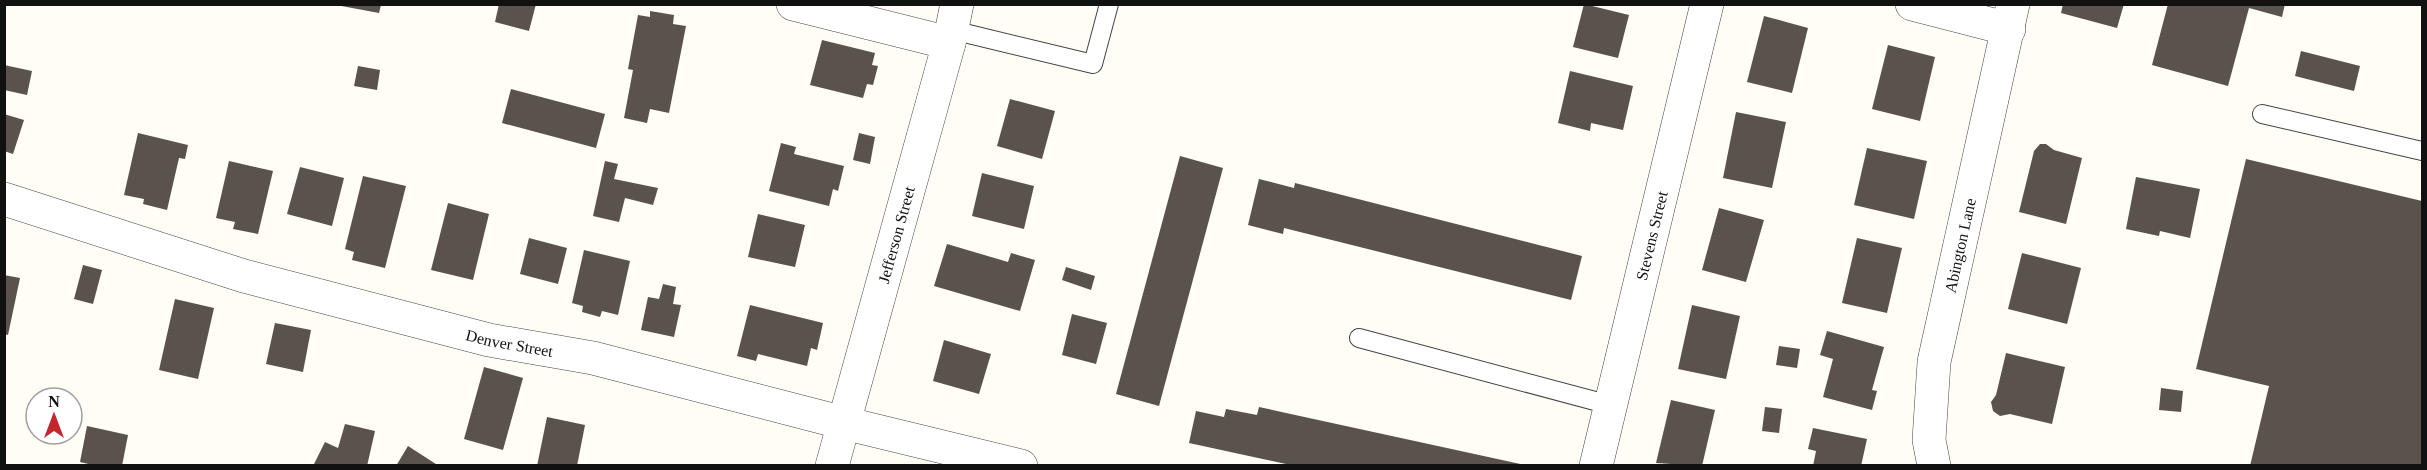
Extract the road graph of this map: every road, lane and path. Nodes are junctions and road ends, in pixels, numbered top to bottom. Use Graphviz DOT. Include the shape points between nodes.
graph roads {
  1 [pos="793,4"];
  2 [pos="1109,4"];
  3 [pos="1707,4"];
  4 [pos="1912,4"];
  5 [pos="2011,17"];
  6 [pos="952,26"];
  7 [pos="2262,114"];
  8 [pos="2422,151"];
  9 [pos="4,199"];
  10 [pos="1359,338"];
  11 [pos="1610,405"];
  12 [pos="844,423"];
  13 [pos="832,465"];
  14 [pos="1021,465"];
  15 [pos="1596,465"];
  16 [pos="1934,465"];
  1 -- 6 [label="street"];
  2 -- 6 [label="lane" via="1093,64"];
  3 -- 11 [label="street, Stevens Street"];
  4 -- 5 [label="street"];
  5 -- 16 [label="street, Abington Lane" via="1934,362 1929,440"];
  6 -- 12 [label="street, Jefferson Street"];
  7 -- 8 [label="lane"];
  9 -- 12 [label="street, Denver Street" via="255,279 489,340 593,358"];
  10 -- 11 [label="lane"];
  11 -- 15 [label="street, Stevens Street"];
  12 -- 13 [label="street, Jefferson Street"];
  12 -- 14 [label="street, Denver Street"];
}
